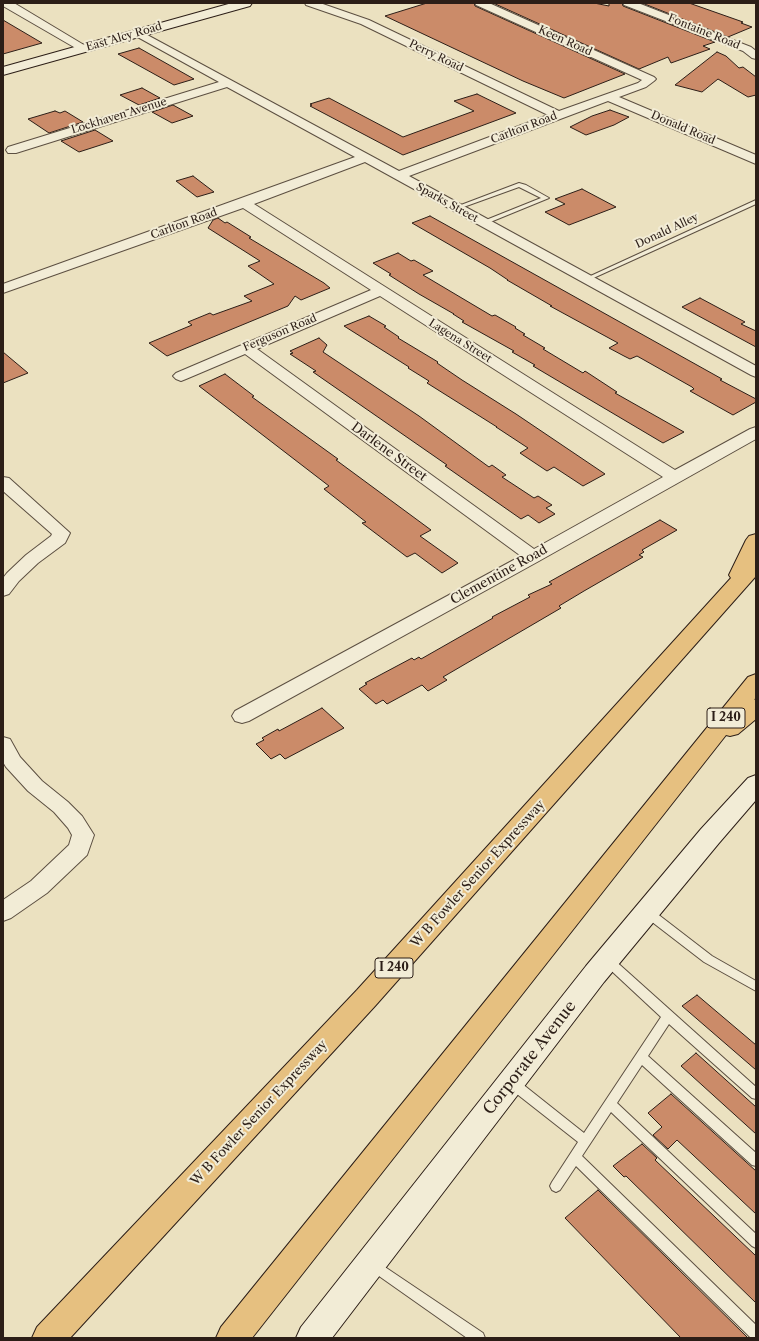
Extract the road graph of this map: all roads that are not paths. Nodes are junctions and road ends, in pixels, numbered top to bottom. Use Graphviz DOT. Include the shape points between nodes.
graph roads {
  1 [pos="246,3"];
  2 [pos="310,3"];
  3 [pos="480,3"];
  4 [pos="628,3"];
  5 [pos="6,6"];
  6 [pos="138,33"];
  7 [pos="83,48"];
  8 [pos="756,56"];
  9 [pos="3,71"];
  10 [pos="650,79"];
  11 [pos="227,83"];
  12 [pos="609,97"];
  13 [pos="558,115"];
  14 [pos="10,150"];
  15 [pos="365,158"];
  16 [pos="756,160"];
  17 [pos="398,176"];
  18 [pos="756,202"];
  19 [pos="244,203"];
  20 [pos="456,208"];
  21 [pos="483,223"];
  22 [pos="587,279"];
  23 [pos="3,289"];
  24 [pos="380,291"];
  25 [pos="246,348"];
  26 [pos="756,372"];
  27 [pos="181,376"];
  28 [pos="756,432"];
  29 [pos="676,478"];
  30 [pos="3,482"];
  31 [pos="756,540"];
  32 [pos="533,557"];
  33 [pos="756,563"];
  34 [pos="3,590"];
  35 [pos="732,590"];
  36 [pos="756,682"];
  37 [pos="756,707"];
  38 [pos="242,716"];
  39 [pos="3,744"];
  40 [pos="696,755"];
  41 [pos="756,784"];
  42 [pos="3,912"];
  43 [pos="647,912"];
  44 [pos="607,960"];
  45 [pos="756,986"];
  46 [pos="668,1016"];
  47 [pos="641,1058"];
  48 [pos="511,1082"];
  49 [pos="756,1094"];
  50 [pos="610,1103"];
  51 [pos="585,1141"];
  52 [pos="575,1157"];
  53 [pos="756,1161"];
  54 [pos="556,1186"];
  55 [pos="756,1242"];
  56 [pos="370,1263"];
  57 [pos="756,1334"];
  58 [pos="48,1338"];
  59 [pos="232,1338"];
  60 [pos="312,1338"];
  61 [pos="478,1338"];
  1 -- 6 [label="street, East Alcy Road"];
  2 -- 13 [label="street, Perry Road" via="365,22"];
  3 -- 10 [label="street, Keen Road"];
  4 -- 8 [label="street, Fontaine Road" via="711,34"];
  5 -- 7 [label="street"];
  6 -- 7 [label="street, East Alcy Road"];
  6 -- 11 [label="street, Sparks Street"];
  7 -- 9 [label="street, East Alcy Road"];
  10 -- 12 [label="street, Carlton Road" via="642,85"];
  11 -- 14 [label="street, Lockhaven Avenue"];
  11 -- 15 [label="street, Sparks Street"];
  12 -- 13 [label="street, Carlton Road"];
  12 -- 16 [label="street, Donald Road"];
  13 -- 17 [label="street, Carlton Road"];
  15 -- 17 [label="street, Sparks Street"];
  15 -- 19 [label="street, Carlton Road"];
  17 -- 20 [label="street, Sparks Street"];
  18 -- 22 [label="lane, Donald Alley"];
  19 -- 23 [label="street, Carlton Road"];
  19 -- 24 [label="street, Lagena Street"];
  20 -- 21 [label="street, Sparks Street"];
  20 -- 21 [label="lane" via="519,185 546,198"];
  21 -- 22 [label="street, Sparks Street"];
  22 -- 26 [label="street, Sparks Street"];
  24 -- 25 [label="street, Ferguson Road"];
  24 -- 29 [label="street, Lagena Street"];
  25 -- 27 [label="street, Ferguson Road"];
  25 -- 32 [label="street, Darlene Street"];
  28 -- 29 [label="street, Clementine Road"];
  29 -- 32 [label="street, Clementine Road"];
  30 -- 34 [label="street" via="61,533 59,539 32,559"];
  31 -- 35 [label="highway"];
  32 -- 38 [label="street, Clementine Road"];
  33 -- 35 [label="highway, W B Fowler Senior Expressway / I 240"];
  35 -- 58 [label="highway, W B Fowler Senior Expressway / I 240" via="366,998"];
  36 -- 40 [label="highway, I 240"];
  37 -- 40 [label="highway"];
  39 -- 42 [label="street" via="14,762 35,786 61,807 83,835 79,849 39,887"];
  40 -- 59 [label="highway, I 240"];
  41 -- 43 [label="street, Corporate Avenue"];
  43 -- 44 [label="street, Corporate Avenue"];
  43 -- 45 [label="lane" via="708,959"];
  44 -- 46 [label="lane"];
  44 -- 48 [label="street, Corporate Avenue"];
  46 -- 47 [label="lane"];
  46 -- 49 [label="lane"];
  47 -- 50 [label="lane"];
  47 -- 53 [label="lane"];
  48 -- 51 [label="lane"];
  48 -- 56 [label="street, Corporate Avenue"];
  50 -- 51 [label="lane"];
  50 -- 55 [label="lane"];
  51 -- 52 [label="lane"];
  52 -- 54 [label="lane"];
  52 -- 57 [label="lane"];
  56 -- 60 [label="street, Corporate Avenue"];
  56 -- 61 [label="lane"];
}
